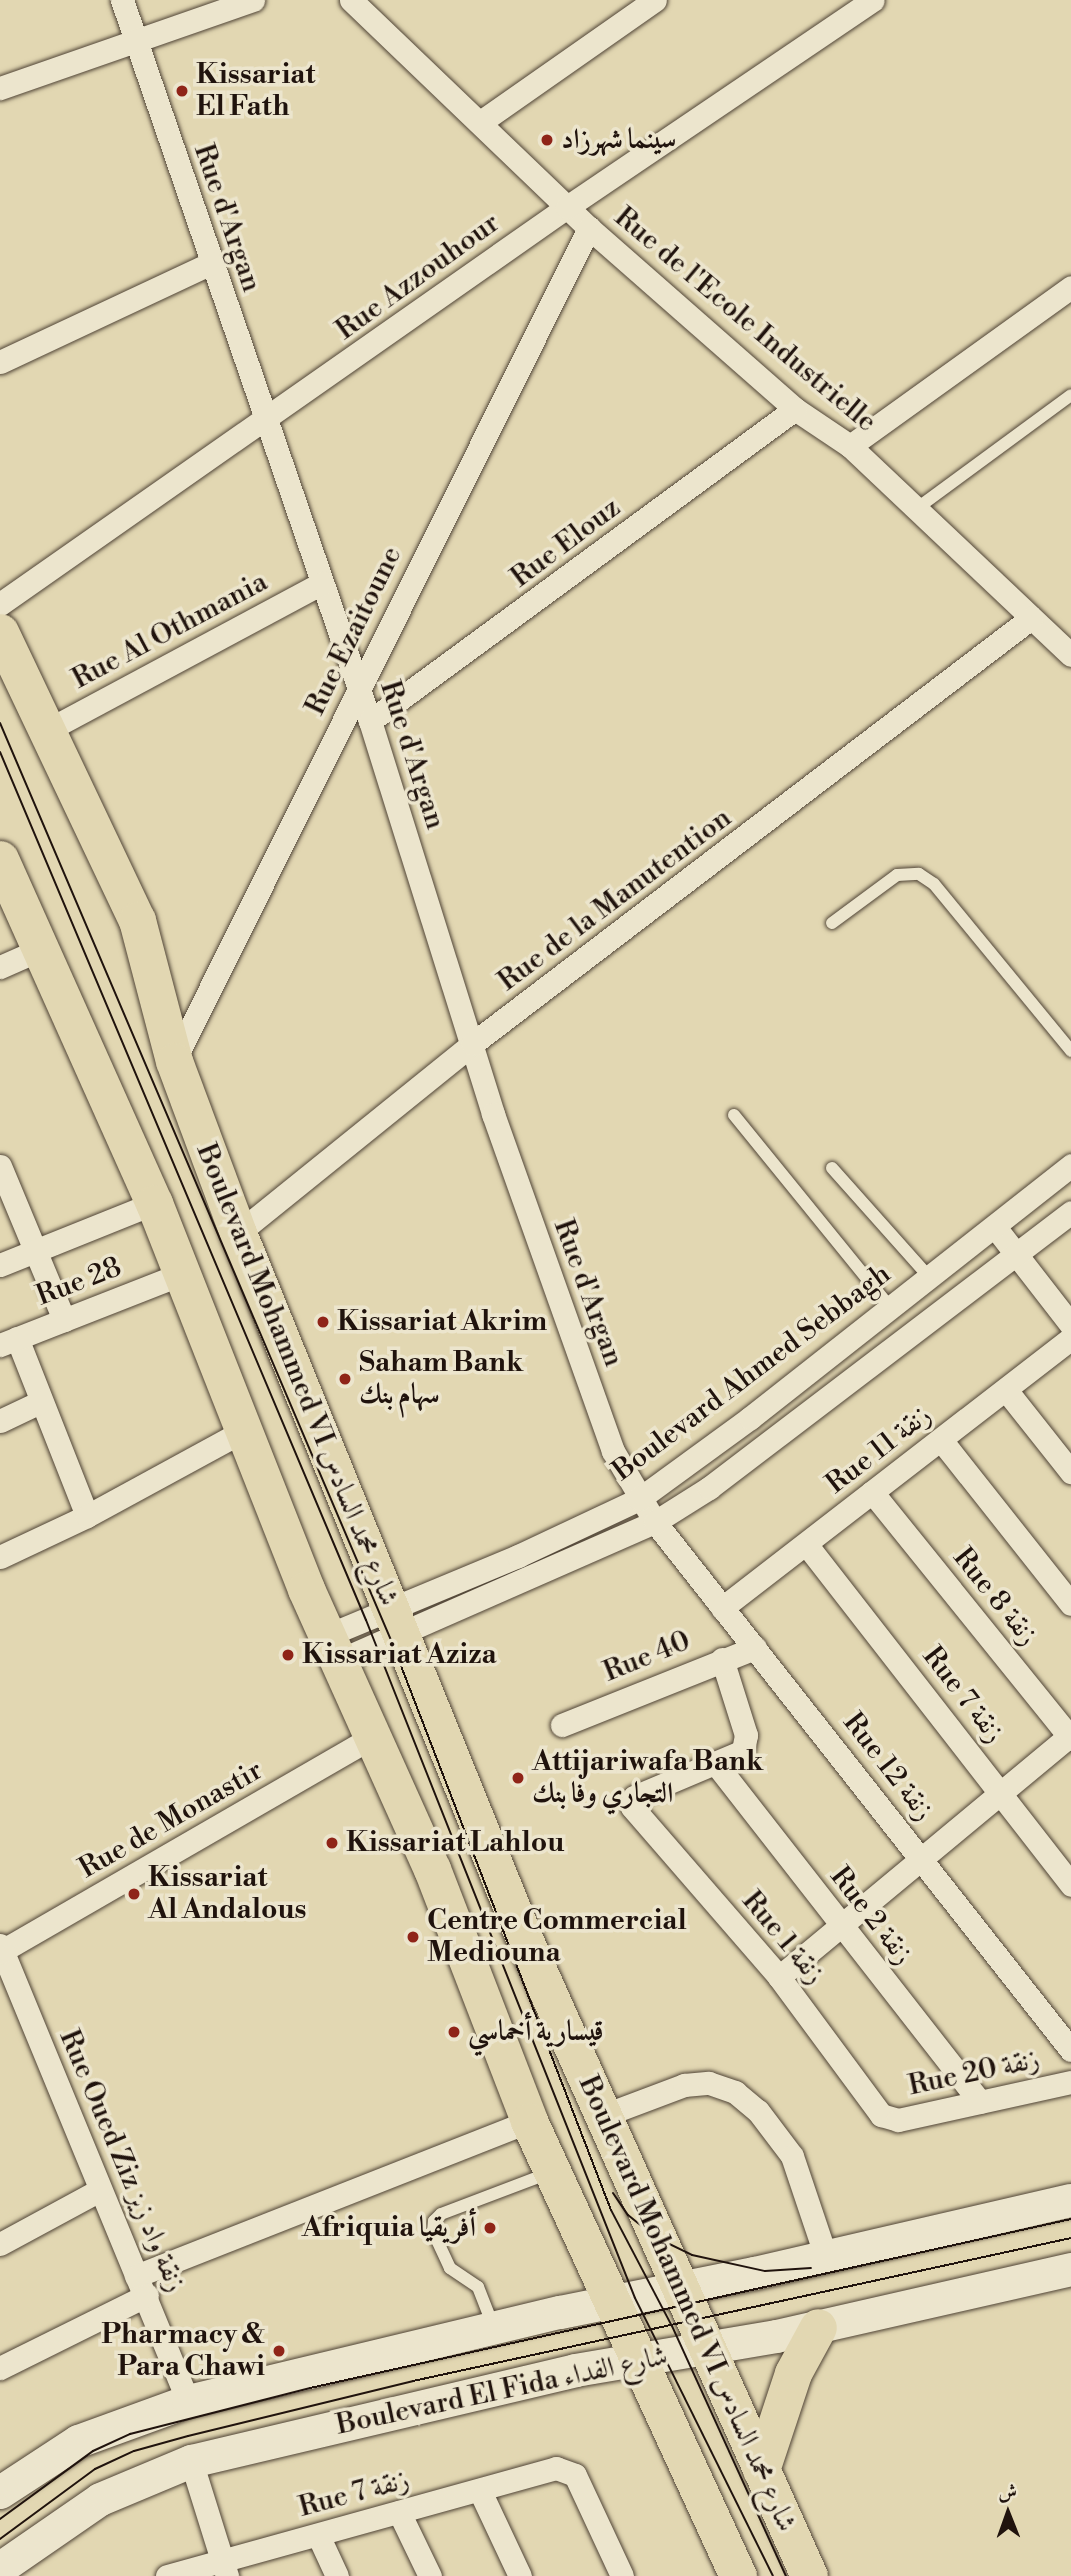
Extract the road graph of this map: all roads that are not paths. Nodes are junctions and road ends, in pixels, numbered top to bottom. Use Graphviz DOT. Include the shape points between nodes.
graph roads {
  1 [pos="122,0"];
  2 [pos="253,0"];
  3 [pos="351,0"];
  4 [pos="655,0"];
  5 [pos="873,0"];
  6 [pos="134,39"];
  7 [pos="0,88"];
  8 [pos="482,121"];
  9 [pos="567,207"];
  10 [pos="589,228"];
  11 [pos="211,263"];
  12 [pos="1071,287"];
  13 [pos="0,362"];
  14 [pos="1071,395"];
  15 [pos="795,410"];
  16 [pos="267,421"];
  17 [pos="850,446"];
  18 [pos="916,509"];
  19 [pos="322,583"];
  20 [pos="0,604"];
  21 [pos="1031,618"];
  22 [pos="0,632"];
  23 [pos="1071,655"];
  24 [pos="359,688"];
  25 [pos="370,721"];
  26 [pos="47,731"];
  27 [pos="2,872"];
  28 [pos="832,923"];
  29 [pos="41,949"];
  30 [pos="0,967"];
  31 [pos="472,1044"];
  32 [pos="1071,1051"];
  33 [pos="174,1061"];
  34 [pos="734,1115"];
  35 [pos="1071,1165"];
  36 [pos="0,1166"];
  37 [pos="832,1168"];
  38 [pos="153,1203"];
  39 [pos="1071,1212"];
  40 [pos="995,1227"];
  41 [pos="238,1233"];
  42 [pos="35,1253"];
  43 [pos="1017,1255"];
  44 [pos="0,1265"];
  45 [pos="179,1275"];
  46 [pos="929,1277"];
  47 [pos="951,1305"];
  48 [pos="890,1307"];
  49 [pos="64,1320"];
  50 [pos="1071,1325"];
  51 [pos="1071,1338"];
  52 [pos="8,1341"];
  53 [pos="1006,1390"];
  54 [pos="40,1402"];
  55 [pos="0,1421"];
  56 [pos="243,1431"];
  57 [pos="942,1440"];
  58 [pos="1071,1472"];
  59 [pos="873,1493"];
  60 [pos="639,1499"];
  61 [pos="88,1516"];
  62 [pos="655,1522"];
  63 [pos="806,1544"];
  64 [pos="518,1556"];
  65 [pos="0,1557"];
  66 [pos="529,1579"];
  67 [pos="1071,1604"];
  68 [pos="722,1608"];
  69 [pos="397,1623"];
  70 [pos="755,1647"];
  71 [pos="332,1649"];
  72 [pos="722,1659"];
  73 [pos="562,1724"];
  74 [pos="1070,1737"];
  75 [pos="371,1738"];
  76 [pos="716,1764"];
  77 [pos="1001,1792"];
  78 [pos="921,1857"];
  79 [pos="1071,1885"];
  80 [pos="839,1925"];
  81 [pos="1,1950"];
  82 [pos="779,1977"];
  83 [pos="1071,2050"];
  84 [pos="1071,2082"];
  85 [pos="980,2102"];
  86 [pos="602,2116"];
  87 [pos="888,2119"];
  88 [pos="529,2121"];
  89 [pos="552,2172"];
  90 [pos="98,2191"];
  91 [pos="1071,2200"];
  92 [pos="0,2244"];
  93 [pos="826,2257"];
  94 [pos="1071,2269"];
  95 [pos="141,2285"];
  96 [pos="678,2290"];
  97 [pos="614,2302"];
  98 [pos="818,2327"];
  99 [pos="494,2328"];
  100 [pos="704,2348"];
  101 [pos="637,2359"];
  102 [pos="0,2368"];
  103 [pos="188,2401"];
  104 [pos="191,2460"];
  105 [pos="761,2470"];
  106 [pos="480,2491"];
  107 [pos="0,2492"];
  108 [pos="399,2512"];
  109 [pos="318,2535"];
  110 [pos="0,2568"];
  111 [pos="225,2568"];
  112 [pos="167,2576"];
  113 [pos="337,2576"];
  114 [pos="430,2576"];
  115 [pos="520,2576"];
  116 [pos="622,2576"];
  117 [pos="738,2576"];
  118 [pos="809,2576"];
  1 -- 6 [label="street, Rue d'Argan"];
  2 -- 6 [label="street"];
  3 -- 8 [label="street, Rue de l'Ecole Industrielle"];
  4 -- 8 [label="street"];
  5 -- 9 [label="street, Rue Azzouhour"];
  6 -- 7 [label="street"];
  6 -- 11 [label="street, Rue d'Argan"];
  8 -- 9 [label="street, Rue de l'Ecole Industrielle"];
  9 -- 10 [label="street, Rue de l'Ecole Industrielle"];
  9 -- 16 [label="street, Rue Azzouhour"];
  10 -- 15 [label="street, Rue de l'Ecole Industrielle"];
  10 -- 24 [label="street, Rue Ezaitoune"];
  11 -- 13 [label="street"];
  11 -- 16 [label="street, Rue d'Argan"];
  12 -- 17 [label="street"];
  14 -- 18 [label="lane"];
  15 -- 17 [label="street, Rue de l'Ecole Industrielle"];
  15 -- 25 [label="street, Rue Elouz"];
  16 -- 19 [label="street, Rue d'Argan"];
  16 -- 20 [label="street, Rue Azzouhour"];
  17 -- 18 [label="street, Rue de l'Ecole Industrielle"];
  18 -- 21 [label="street, Rue de l'Ecole Industrielle"];
  19 -- 24 [label="street, Rue d'Argan"];
  19 -- 26 [label="street, Rue Al Othmania"];
  21 -- 23 [label="street, Rue de l'Ecole Industrielle"];
  21 -- 31 [label="street, Rue de la Manutention"];
  22 -- 26 [label="main road, Boulevard Mohammed VI شارع محمد السادس"];
  24 -- 25 [label="street, Rue d'Argan"];
  24 -- 33 [label="street, Rue Ezaitoune"];
  25 -- 31 [label="street, Rue d'Argan"];
  26 -- 33 [label="main road, Boulevard Mohammed VI شارع محمد السادس" via="137,920"];
  27 -- 29 [label="main road"];
  28 -- 32 [label="lane" via="897,874 919,874 934,884"];
  29 -- 30 [label="street"];
  29 -- 38 [label="main road"];
  31 -- 41 [label="street, Rue de la Manutention"];
  31 -- 60 [label="street, Rue d'Argan" via="613,1451"];
  33 -- 41 [label="main road, Boulevard Mohammed VI شارع محمد السادس"];
  34 -- 48 [label="lane"];
  35 -- 40 [label="street, Boulevard Ahmed Sebbagh"];
  36 -- 42 [label="street"];
  37 -- 46 [label="lane"];
  38 -- 42 [label="street"];
  38 -- 45 [label="main road"];
  39 -- 43 [label="street, Boulevard Ahmed Sebbagh"];
  40 -- 43 [label="street"];
  40 -- 46 [label="street, Boulevard Ahmed Sebbagh"];
  41 -- 69 [label="main road, Boulevard Mohammed VI شارع محمد السادس"];
  42 -- 44 [label="street"];
  42 -- 49 [label="street"];
  43 -- 47 [label="street, Boulevard Ahmed Sebbagh"];
  43 -- 50 [label="street"];
  45 -- 49 [label="street, Rue 28"];
  45 -- 56 [label="main road"];
  46 -- 47 [label="street"];
  46 -- 48 [label="street, Boulevard Ahmed Sebbagh"];
  47 -- 62 [label="street, Boulevard Ahmed Sebbagh" via="709,1488"];
  48 -- 60 [label="street, Boulevard Ahmed Sebbagh"];
  49 -- 52 [label="street, Rue 28"];
  51 -- 53 [label="street, Rue 11 زنقة"];
  52 -- 54 [label="street"];
  53 -- 57 [label="street, Rue 11 زنقة"];
  53 -- 58 [label="street"];
  54 -- 55 [label="street"];
  54 -- 61 [label="street"];
  56 -- 61 [label="street"];
  56 -- 71 [label="main road"];
  57 -- 59 [label="street, Rue 11 زنقة"];
  57 -- 67 [label="street"];
  59 -- 63 [label="street, Rue 11 زنقة"];
  59 -- 74 [label="street, Rue 8 زنقة"];
  60 -- 62 [label="street, Rue d'Argan"];
  60 -- 64 [label="street, Boulevard Ahmed Sebbagh"];
  61 -- 65 [label="street"];
  62 -- 66 [label="street, Boulevard Ahmed Sebbagh"];
  62 -- 68 [label="street, Rue 12 زنقة"];
  63 -- 68 [label="street, Rue 11 زنقة"];
  63 -- 77 [label="street, Rue 7 زنقة"];
  64 -- 66 [label="street"];
  64 -- 69 [label="street, Boulevard Ahmed Sebbagh"];
  66 -- 69 [label="street, Boulevard Ahmed Sebbagh"];
  68 -- 70 [label="street, Rue 12 زنقة"];
  69 -- 71 [label="street, Boulevard Ahmed Sebbagh"];
  69 -- 86 [label="main road, Boulevard Mohammed VI شارع محمد السادس"];
  70 -- 72 [label="street, Rue 40"];
  70 -- 78 [label="street, Rue 12 زنقة"];
  71 -- 75 [label="main road"];
  72 -- 73 [label="street, Rue 40"];
  72 -- 76 [label="street" via="746,1735 743,1751"];
  74 -- 77 [label="street"];
  75 -- 81 [label="street, Rue de Monastir"];
  75 -- 88 [label="main road" via="432,1869"];
  76 -- 80 [label="street, Rue 2 زنقة"];
  76 -- 82 [label="street, Rue 1 زنقة" via="634,1797 632,1807"];
  77 -- 78 [label="street"];
  77 -- 79 [label="street, Rue 7 زنقة"];
  78 -- 80 [label="street"];
  78 -- 83 [label="street, Rue 12 زنقة"];
  80 -- 82 [label="street"];
  80 -- 85 [label="street, Rue 2 زنقة"];
  81 -- 90 [label="street, Rue Oued Ziz زنقة واد زيز"];
  82 -- 87 [label="street, Rue 1 زنقة"];
  84 -- 85 [label="street, Rue 20 زنقة"];
  85 -- 87 [label="street, Rue 20 زنقة"];
  86 -- 93 [label="street" via="684,2085 709,2083 735,2092 758,2111 792,2156"];
  86 -- 96 [label="main road, Boulevard Mohammed VI شارع محمد السادس"];
  88 -- 89 [label="main road"];
  88 -- 95 [label="street"];
  89 -- 97 [label="main road"];
  89 -- 99 [label="lane" via="441,2214 434,2221 433,2232 450,2268 478,2287"];
  90 -- 92 [label="street"];
  90 -- 95 [label="street, Rue Oued Ziz زنقة واد زيز"];
  91 -- 93 [label="main road, Boulevard El Fida شارع الفداء"];
  93 -- 96 [label="main road, Boulevard El Fida شارع الفداء"];
  94 -- 98 [label="main road, Boulevard El Fida شارع الفداء"];
  95 -- 102 [label="street"];
  95 -- 103 [label="street, Rue Oued Ziz زنقة واد زيز"];
  96 -- 97 [label="main road, Boulevard El Fida شارع الفداء"];
  96 -- 100 [label="main road, Boulevard Mohammed VI شارع محمد السادس"];
  97 -- 99 [label="main road, Boulevard El Fida شارع الفداء"];
  97 -- 101 [label="main road"];
  98 -- 100 [label="main road, Boulevard El Fida شارع الفداء"];
  98 -- 105 [label="main road" via="793,2372"];
  99 -- 103 [label="main road, Boulevard El Fida شارع الفداء"];
  100 -- 101 [label="main road, Boulevard El Fida شارع الفداء"];
  100 -- 105 [label="main road, Boulevard Mohammed VI شارع محمد السادس"];
  101 -- 104 [label="main road, Boulevard El Fida شارع الفداء"];
  101 -- 117 [label="main road"];
  103 -- 107 [label="main road, Boulevard El Fida شارع الفداء" via="78,2441"];
  104 -- 110 [label="main road, Boulevard El Fida شارع الفداء" via="100,2498"];
  104 -- 111 [label="street"];
  105 -- 118 [label="main road, Boulevard Mohammed VI شارع محمد السادس"];
  106 -- 108 [label="street, Rue 7 زنقة"];
  106 -- 115 [label="street"];
  106 -- 116 [label="street, Rue 7 زنقة" via="556,2468 575,2475"];
  108 -- 109 [label="street, Rue 7 زنقة"];
  108 -- 114 [label="street"];
  109 -- 111 [label="street, Rue 7 زنقة"];
  109 -- 113 [label="street"];
  111 -- 112 [label="street, Rue 7 زنقة"];
}
